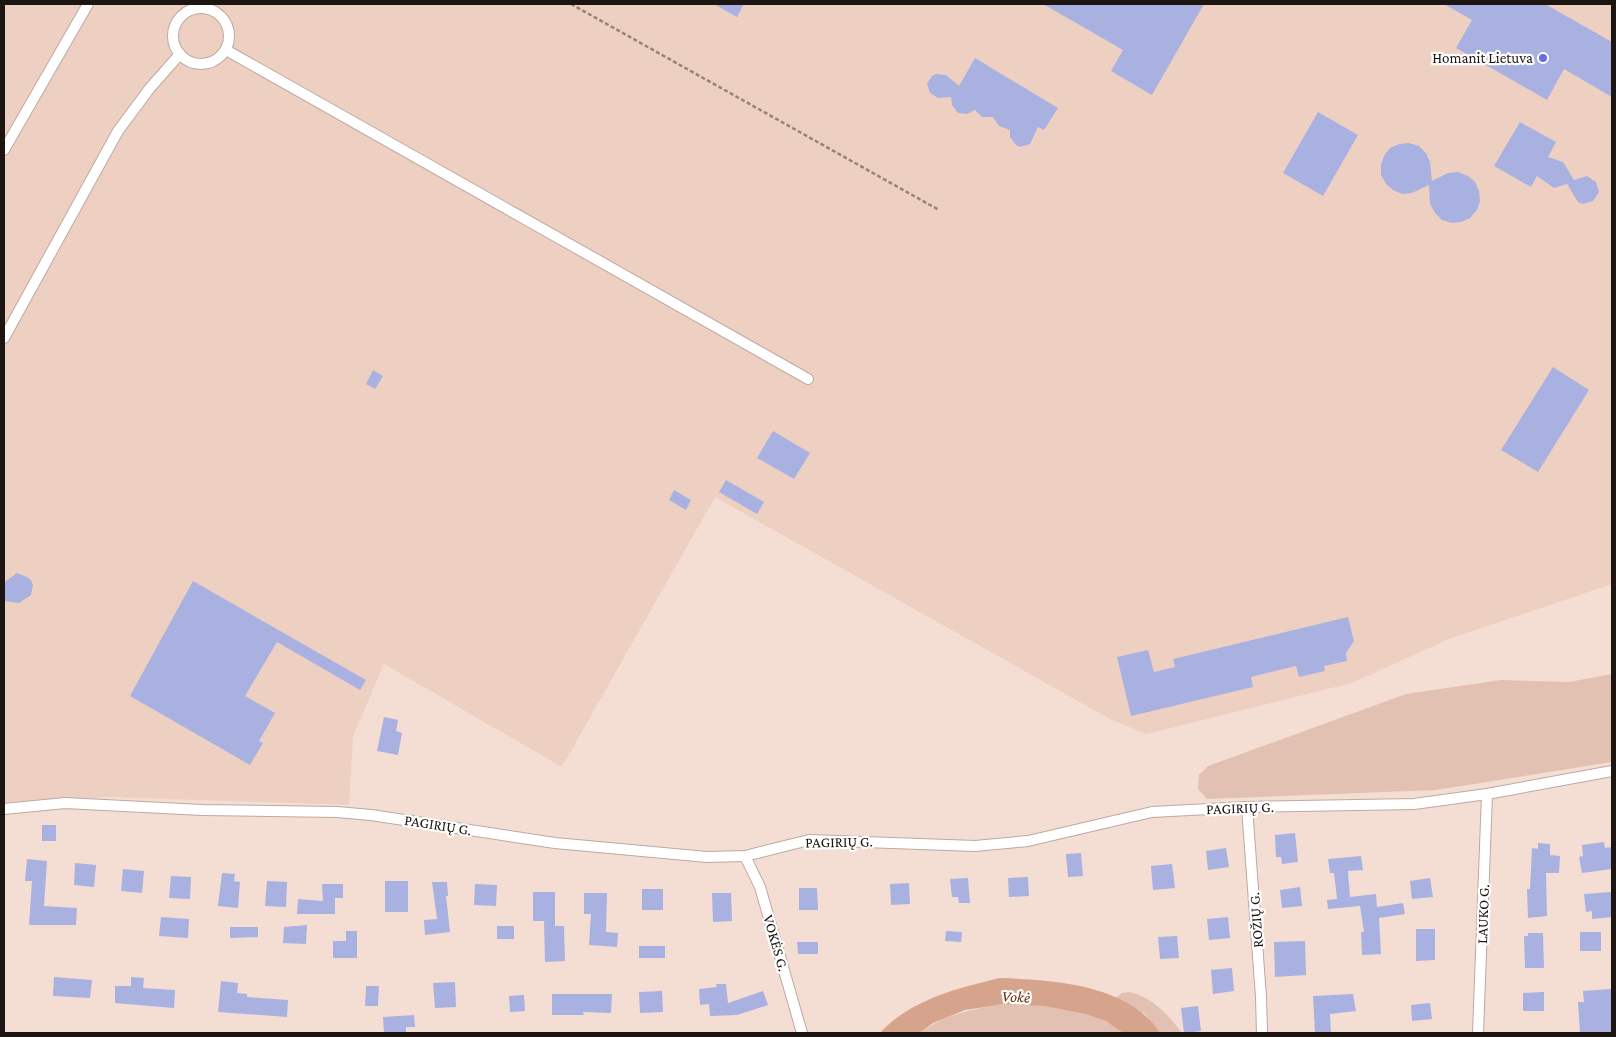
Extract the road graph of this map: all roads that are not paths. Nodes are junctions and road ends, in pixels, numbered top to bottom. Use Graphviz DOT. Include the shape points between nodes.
graph roads {
  1 [pos="88,4"];
  2 [pos="191,6"];
  3 [pos="226,50"];
  4 [pos="180,54"];
  5 [pos="4,150"];
  6 [pos="4,338"];
  7 [pos="808,379"];
  8 [pos="1612,771"];
  9 [pos="1487,794"];
  10 [pos="1247,807"];
  11 [pos="4,809"];
  12 [pos="745,856"];
  13 [pos="802,1033"];
  14 [pos="1262,1033"];
  15 [pos="1478,1033"];
  1 -- 5 [label="street"];
  2 -- 3 [label="street" via="212,10 221,16 230,34"];
  2 -- 4 [label="street" via="176,22 173,32"];
  3 -- 4 [label="street" via="205,64 195,64"];
  3 -- 7 [label="street"];
  4 -- 6 [label="street" via="144,95 118,132"];
  8 -- 9 [label="street, PAGIRIŲ G."];
  9 -- 10 [label="street, PAGIRIŲ G." via="1414,804"];
  9 -- 15 [label="street, LAUKO G."];
  10 -- 12 [label="street, PAGIRIŲ G." via="1152,812 1028,841 975,846 809,840"];
  10 -- 14 [label="street, ROŽIŲ G."];
  11 -- 12 [label="street, PAGIRIŲ G." via="65,803 337,812 560,844 706,858"];
  12 -- 13 [label="street, VOKĖS G." via="760,887"];
}
